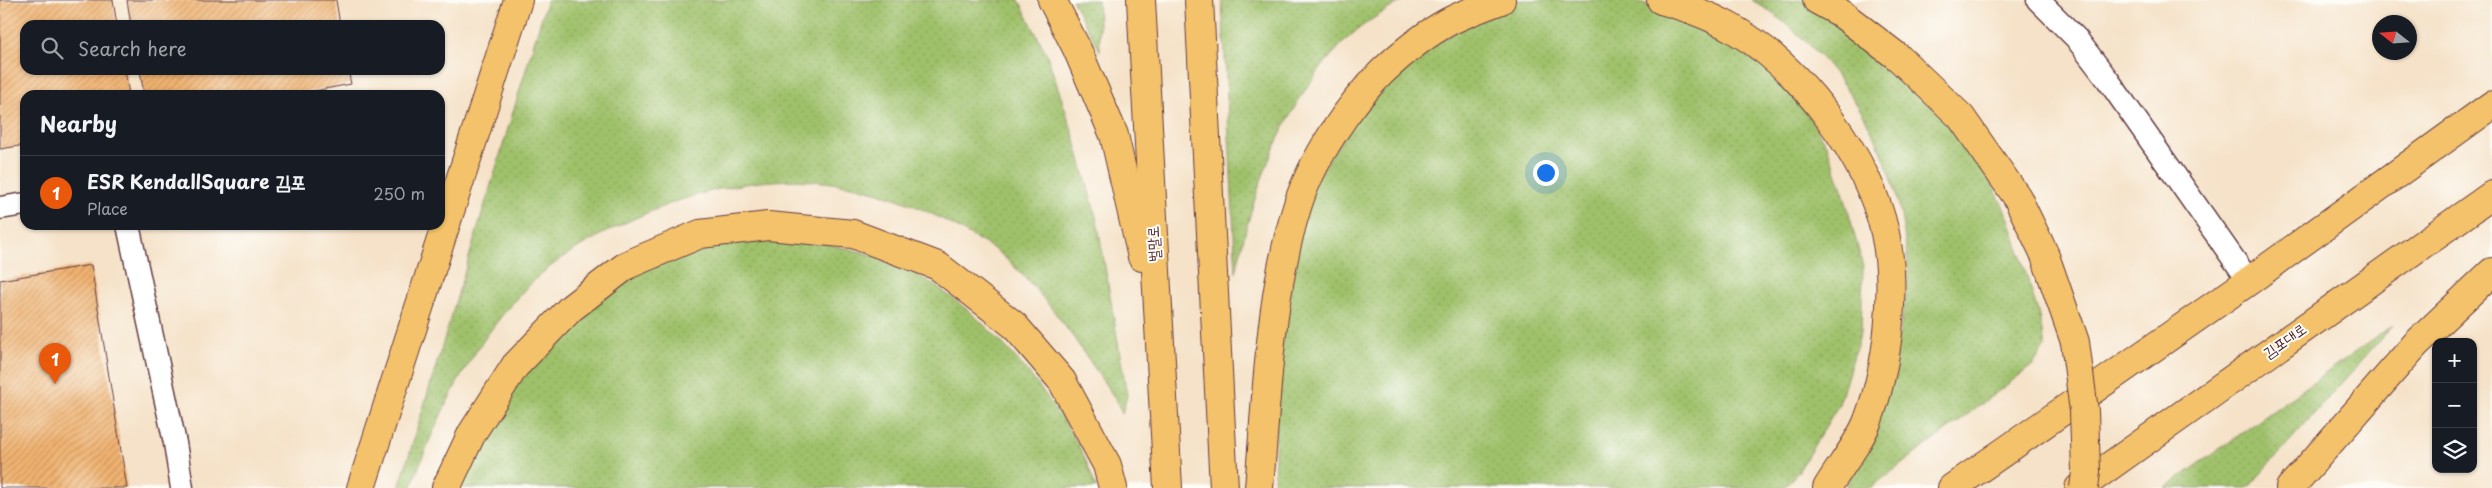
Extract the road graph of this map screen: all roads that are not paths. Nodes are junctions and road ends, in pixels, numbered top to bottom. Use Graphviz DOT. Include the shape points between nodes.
graph roads {
  1 [pos="518,0"];
  2 [pos="1052,0"];
  3 [pos="1141,0"];
  4 [pos="1199,0"];
  5 [pos="1500,0"];
  6 [pos="1661,0"];
  7 [pos="1817,0"];
  8 [pos="2038,0"];
  9 [pos="2492,105"];
  10 [pos="2492,195"];
  11 [pos="20,205"];
  12 [pos="0,208"];
  13 [pos="445,227"];
  14 [pos="129,230"];
  15 [pos="444,230"];
  16 [pos="2492,272"];
  17 [pos="2249,281"];
  18 [pos="1159,332"];
  19 [pos="182,488"];
  20 [pos="361,488"];
  21 [pos="446,488"];
  22 [pos="1112,488"];
  23 [pos="1168,488"];
  24 [pos="1224,488"];
  25 [pos="1258,488"];
  26 [pos="1827,488"];
  27 [pos="1952,488"];
  28 [pos="2079,488"];
  29 [pos="2084,488"];
  30 [pos="2290,488"];
  1 -- 13 [label="main road"];
  2 -- 18 [label="main road" via="1114,135"];
  3 -- 18 [label="main road, 벌말로"];
  4 -- 24 [label="main road"];
  5 -- 25 [label="main road" via="1448,22 1404,51 1359,94 1324,148 1298,203 1284,260 1273,328"];
  6 -- 26 [label="main road" via="1690,8 1735,30 1773,59 1811,95 1843,138 1870,185 1885,233 1890,290 1887,348 1868,421"];
  7 -- 29 [label="main road, bridge" via="1839,12 1899,58 1961,117 2017,196 2044,254 2075,342 2084,411"];
  8 -- 17 [label="lane" via="2076,38 2108,80"];
  9 -- 17 [label="main road"];
  10 -- 28 [label="main road, 김포대로"];
  11 -- 12 [label="lane"];
  14 -- 19 [label="lane"];
  15 -- 20 [label="main road"];
  16 -- 30 [label="main road" via="2416,344"];
  17 -- 27 [label="main road"];
  18 -- 23 [label="main road, 벌말로"];
  21 -- 22 [label="main road" via="472,433 515,366 571,308 627,265 700,234 768,226 853,234 938,266 1014,325 1062,381 1107,465"];
}
